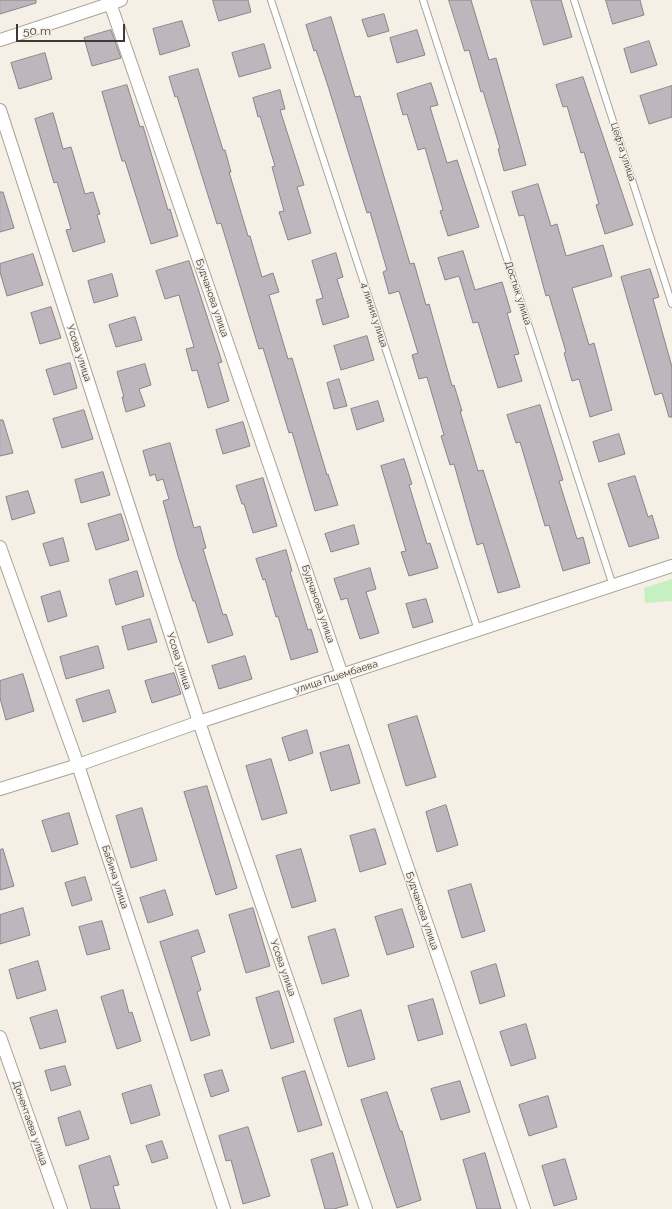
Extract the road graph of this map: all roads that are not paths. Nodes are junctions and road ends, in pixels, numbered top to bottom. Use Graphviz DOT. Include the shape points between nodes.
graph roads {
  1 [pos="271,0"];
  2 [pos="422,0"];
  3 [pos="574,0"];
  4 [pos="113,1"];
  5 [pos="0,40"];
  6 [pos="0,110"];
  7 [pos="672,304"];
  8 [pos="0,547"];
  9 [pos="672,566"];
  10 [pos="613,586"];
  11 [pos="478,630"];
  12 [pos="342,675"];
  13 [pos="199,722"];
  14 [pos="78,765"];
  15 [pos="0,789"];
  16 [pos="0,1037"];
  17 [pos="61,1209"];
  18 [pos="224,1209"];
  19 [pos="366,1209"];
  20 [pos="524,1209"];
  1 -- 11 [label="lane, 4 линия улица"];
  2 -- 10 [label="lane, Достык улица"];
  3 -- 7 [label="lane, Цефта улица"];
  4 -- 5 [label="street"];
  4 -- 12 [label="street, Будчанова улица"];
  6 -- 13 [label="street, Усова улица"];
  8 -- 14 [label="street, Бабина улица"];
  9 -- 10 [label="street, улица Пшембаева"];
  10 -- 11 [label="street, улица Пшембаева"];
  11 -- 12 [label="street, улица Пшембаева"];
  12 -- 13 [label="street, улица Пшембаева"];
  12 -- 20 [label="street, Будчанова улица"];
  13 -- 14 [label="street, улица Пшембаева"];
  13 -- 19 [label="street, Усова улица"];
  14 -- 15 [label="street, улица Пшембаева"];
  14 -- 18 [label="street, Бабина улица"];
  16 -- 17 [label="street, Донентаева улица"];
}
